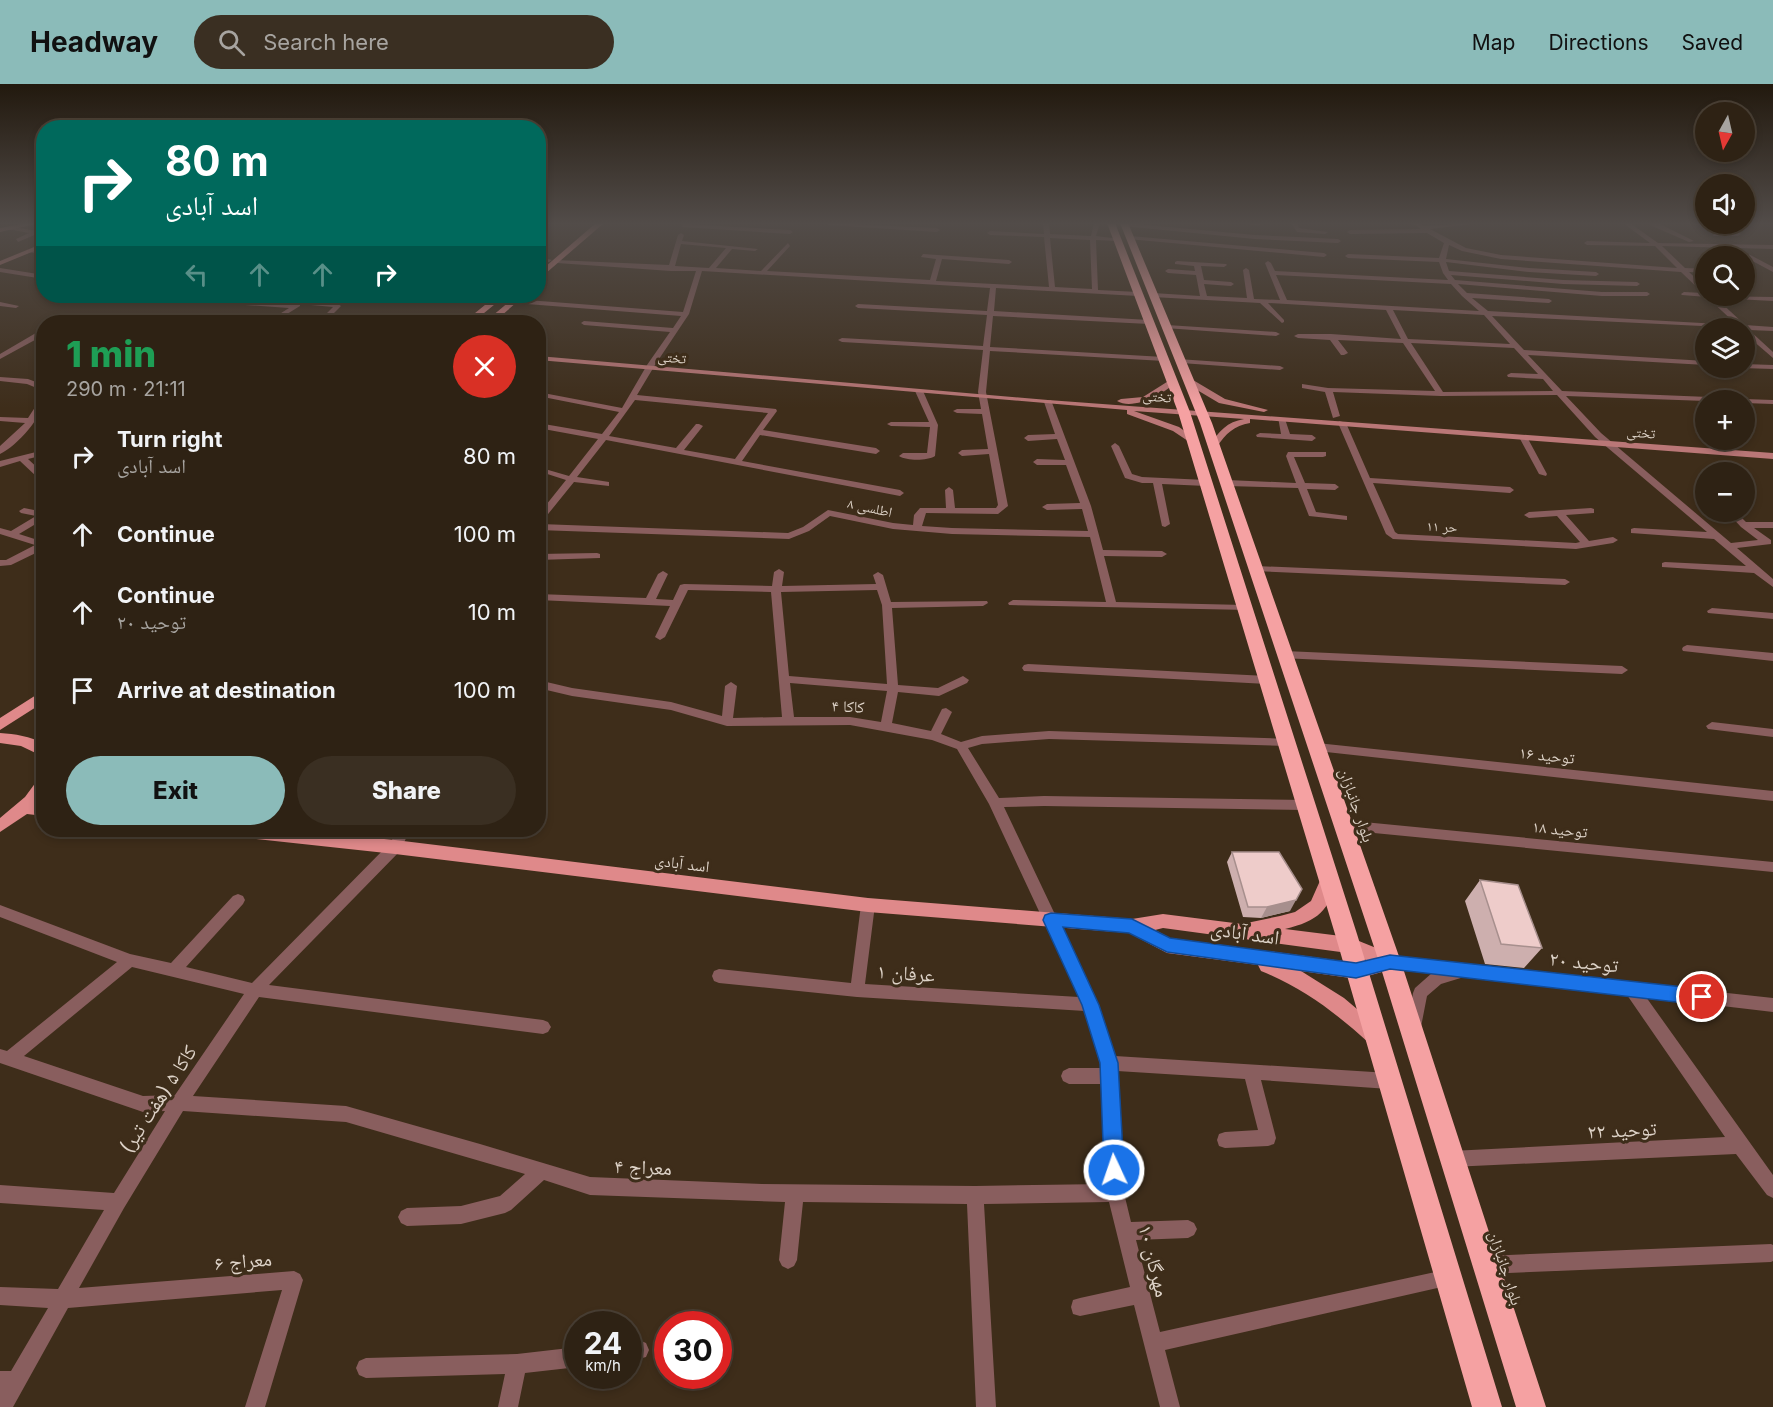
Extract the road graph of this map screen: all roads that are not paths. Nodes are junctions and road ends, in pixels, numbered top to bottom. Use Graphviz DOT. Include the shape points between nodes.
graph roads {
  1 [pos="695,285"];
  2 [pos="967,285"];
  3 [pos="1052,285"];
  4 [pos="1095,285"];
  5 [pos="1142,285"];
  6 [pos="1202,285"];
  7 [pos="1248,285"];
  8 [pos="1277,285"];
  9 [pos="1456,285"];
  10 [pos="1488,285"];
  11 [pos="993,286"];
  12 [pos="1052,289"];
  13 [pos="1095,292"];
  14 [pos="1146,294"];
  15 [pos="1647,294"];
  16 [pos="1684,294"];
  17 [pos="1695,294"];
  18 [pos="1464,295"];
  19 [pos="1204,298"];
  20 [pos="1755,298"];
  21 [pos="1773,299"];
  22 [pos="1251,300"];
  23 [pos="546,301"];
  24 [pos="1262,301"];
  25 [pos="1284,302"];
  26 [pos="1549,302"];
  27 [pos="272,303"];
  28 [pos="489,303"];
  29 [pos="511,303"];
  30 [pos="0,304"];
  31 [pos="299,304"];
  32 [pos="16,306"];
  33 [pos="858,306"];
  34 [pos="1721,306"];
  35 [pos="1388,308"];
  36 [pos="480,313"];
  37 [pos="1486,313"];
  38 [pos="686,314"];
  39 [pos="991,314"];
  40 [pos="281,315"];
  41 [pos="328,315"];
  42 [pos="477,315"];
  43 [pos="497,315"];
  44 [pos="1733,318"];
  45 [pos="1282,321"];
  46 [pos="584,323"];
  47 [pos="1158,324"];
  48 [pos="1695,325"];
  49 [pos="1755,328"];
  50 [pos="1773,329"];
  51 [pos="675,330"];
  52 [pos="1276,333"];
  53 [pos="1298,336"];
  54 [pos="1331,336"];
  55 [pos="36,337"];
  56 [pos="1755,339"];
  57 [pos="842,340"];
  58 [pos="1405,340"];
  59 [pos="987,349"];
  60 [pos="1519,349"];
  61 [pos="546,353"];
  62 [pos="1344,353"];
  63 [pos="1773,356"];
  64 [pos="0,357"];
  65 [pos="546,358"];
  66 [pos="1173,360"];
  67 [pos="1695,362"];
  68 [pos="651,365"];
  69 [pos="1755,367"];
  70 [pos="1280,368"];
  71 [pos="1773,368"];
  72 [pos="1511,375"];
  73 [pos="1545,377"];
  74 [pos="0,379"];
  75 [pos="1181,382"];
  76 [pos="36,384"];
  77 [pos="1305,386"];
  78 [pos="1328,390"];
  79 [pos="919,391"];
  80 [pos="983,392"];
  81 [pos="1559,393"];
  82 [pos="1440,394"];
  83 [pos="546,396"];
  84 [pos="632,397"];
  85 [pos="1695,399"];
  86 [pos="1755,401"];
  87 [pos="1048,402"];
  88 [pos="1773,402"];
  89 [pos="1118,404"];
  90 [pos="1192,409"];
  91 [pos="624,411"];
  92 [pos="957,411"];
  93 [pos="986,412"];
  94 [pos="36,413"];
  95 [pos="1266,414"];
  96 [pos="0,419"];
  97 [pos="1281,419"];
  98 [pos="1339,419"];
  99 [pos="31,421"];
  100 [pos="891,424"];
  101 [pos="934,425"];
  102 [pos="699,426"];
  103 [pos="546,427"];
  104 [pos="758,432"];
  105 [pos="1260,435"];
  106 [pos="1598,435"];
  107 [pos="1060,436"];
  108 [pos="1286,436"];
  109 [pos="1523,437"];
  110 [pos="1028,438"];
  111 [pos="1312,438"];
  112 [pos="603,439"];
  113 [pos="1194,442"];
  114 [pos="1609,443"];
  115 [pos="1115,446"];
  116 [pos="1214,446"];
  117 [pos="1773,448"];
  118 [pos="0,450"];
  119 [pos="876,451"];
  120 [pos="678,452"];
  121 [pos="993,452"];
  122 [pos="962,453"];
  123 [pos="36,454"];
  124 [pos="1323,454"];
  125 [pos="903,456"];
  126 [pos="1773,456"];
  127 [pos="21,457"];
  128 [pos="736,462"];
  129 [pos="1037,462"];
  130 [pos="1070,463"];
  131 [pos="0,464"];
  132 [pos="546,470"];
  133 [pos="36,471"];
  134 [pos="1543,474"];
  135 [pos="572,479"];
  136 [pos="1157,480"];
  137 [pos="1368,480"];
  138 [pos="1206,483"];
  139 [pos="1227,483"];
  140 [pos="606,484"];
  141 [pos="1300,486"];
  142 [pos="1335,487"];
  143 [pos="949,490"];
  144 [pos="1510,490"];
  145 [pos="900,493"];
  146 [pos="1086,506"];
  147 [pos="1047,507"];
  148 [pos="951,510"];
  149 [pos="24,511"];
  150 [pos="546,512"];
  151 [pos="1591,512"];
  152 [pos="36,513"];
  153 [pos="1559,513"];
  154 [pos="1529,515"];
  155 [pos="1344,518"];
  156 [pos="36,520"];
  157 [pos="1741,522"];
  158 [pos="1165,524"];
  159 [pos="1744,525"];
  160 [pos="1773,525"];
  161 [pos="546,528"];
  162 [pos="917,528"];
  163 [pos="0,531"];
  164 [pos="1634,531"];
  165 [pos="13,534"];
  166 [pos="1094,534"];
  167 [pos="1718,536"];
  168 [pos="1613,540"];
  169 [pos="36,542"];
  170 [pos="1769,542"];
  171 [pos="1587,544"];
  172 [pos="1731,546"];
  173 [pos="36,549"];
  174 [pos="1099,553"];
  175 [pos="1162,554"];
  176 [pos="546,556"];
  177 [pos="597,556"];
  178 [pos="0,563"];
  179 [pos="1665,565"];
  180 [pos="1256,568"];
  181 [pos="1758,570"];
  182 [pos="779,572"];
  183 [pos="663,574"];
  184 [pos="878,575"];
  185 [pos="1565,582"];
  186 [pos="1773,584"];
  187 [pos="882,587"];
  188 [pos="776,589"];
  189 [pos="546,597"];
  190 [pos="649,602"];
  191 [pos="677,603"];
  192 [pos="983,603"];
  193 [pos="1012,603"];
  194 [pos="887,605"];
  195 [pos="1112,605"];
  196 [pos="1245,608"];
  197 [pos="1712,611"];
  198 [pos="1773,616"];
  199 [pos="660,637"];
  200 [pos="1687,649"];
  201 [pos="1285,655"];
  202 [pos="1773,657"];
  203 [pos="1028,668"];
  204 [pos="1622,670"];
  205 [pos="785,679"];
  206 [pos="963,680"];
  207 [pos="1267,680"];
  208 [pos="546,686"];
  209 [pos="731,686"];
  210 [pos="893,687"];
  211 [pos="36,700"];
  212 [pos="946,712"];
  213 [pos="788,721"];
  214 [pos="727,722"];
  215 [pos="0,725"];
  216 [pos="886,726"];
  217 [pos="1712,726"];
  218 [pos="1773,734"];
  219 [pos="934,736"];
  220 [pos="0,738"];
  221 [pos="1287,742"];
  222 [pos="36,746"];
  223 [pos="961,746"];
  224 [pos="1317,747"];
  225 [pos="36,794"];
  226 [pos="1773,796"];
  227 [pos="995,803"];
  228 [pos="1306,805"];
  229 [pos="24,808"];
  230 [pos="36,809"];
  231 [pos="1343,825"];
  232 [pos="0,826"];
  233 [pos="297,837"];
  234 [pos="400,837"];
  235 [pos="395,847"];
  236 [pos="1773,867"];
  237 [pos="1329,879"];
  238 [pos="238,900"];
  239 [pos="868,905"];
  240 [pos="0,911"];
  241 [pos="1051,920"];
  242 [pos="1132,926"];
  243 [pos="1236,931"];
  244 [pos="1349,945"];
  245 [pos="1239,955"];
  246 [pos="130,960"];
  247 [pos="1390,962"];
  248 [pos="174,970"];
  249 [pos="1356,970"];
  250 [pos="1471,971"];
  251 [pos="719,976"];
  252 [pos="1631,989"];
  253 [pos="255,990"];
  254 [pos="857,990"];
  255 [pos="1090,1005"];
  256 [pos="1773,1005"];
  257 [pos="543,1027"];
  258 [pos="1377,1037"];
  259 [pos="1413,1037"];
  260 [pos="5,1057"];
  261 [pos="1110,1070"];
  262 [pos="1251,1072"];
  263 [pos="1068,1076"];
  264 [pos="1389,1081"];
  265 [pos="179,1103"];
  266 [pos="1225,1140"];
  267 [pos="1740,1145"];
  268 [pos="1450,1159"];
  269 [pos="542,1171"];
  270 [pos="1773,1189"];
  271 [pos="795,1193"];
  272 [pos="1115,1193"];
  273 [pos="0,1194"];
  274 [pos="975,1195"];
  275 [pos="118,1202"];
  276 [pos="407,1217"];
  277 [pos="1188,1228"];
  278 [pos="1125,1232"];
  279 [pos="1772,1253"];
  280 [pos="788,1260"];
  281 [pos="1485,1265"];
  282 [pos="1449,1278"];
  283 [pos="1141,1294"];
  284 [pos="0,1296"];
  285 [pos="64,1299"];
  286 [pos="1080,1307"];
  287 [pos="1154,1343"];
  288 [pos="564,1359"];
  289 [pos="517,1364"];
  290 [pos="366,1368"];
  291 [pos="9,1381"];
  292 [pos="2,1407"];
  293 [pos="255,1407"];
  294 [pos="508,1407"];
  295 [pos="986,1407"];
  296 [pos="1170,1407"];
  297 [pos="1487,1407"];
  298 [pos="1531,1407"];
  1 -- 38 [label="street"];
  2 -- 11 [label="street"];
  3 -- 12 [label="street"];
  4 -- 13 [label="street"];
  5 -- 14 [label="highway, بلوار جانبازان"];
  6 -- 19 [label="street"];
  7 -- 22 [label="street"];
  8 -- 25 [label="street"];
  9 -- 18 [label="street"];
  10 -- 15 [label="street"];
  11 -- 12 [label="street"];
  11 -- 39 [label="street"];
  12 -- 13 [label="street"];
  13 -- 14 [label="street"];
  14 -- 19 [label="street"];
  14 -- 47 [label="highway, بلوار جانبازان"];
  16 -- 17 [label="street"];
  18 -- 26 [label="street"];
  18 -- 37 [label="street"];
  19 -- 22 [label="street"];
  20 -- 21 [label="street"];
  22 -- 24 [label="street"];
  23 -- 38 [label="street"];
  24 -- 25 [label="street"];
  24 -- 45 [label="street"];
  25 -- 35 [label="street"];
  27 -- 31 [label="street"];
  28 -- 36 [label="main road"];
  29 -- 43 [label="main road"];
  30 -- 32 [label="street"];
  31 -- 40 [label="street"];
  31 -- 41 [label="street" via="338,306"];
  33 -- 39 [label="street"];
  34 -- 44 [label="street"];
  35 -- 37 [label="street"];
  35 -- 58 [label="street"];
  36 -- 42 [label="main road"];
  37 -- 48 [label="street"];
  37 -- 60 [label="street"];
  38 -- 51 [label="street"];
  39 -- 47 [label="street"];
  39 -- 59 [label="street"];
  46 -- 51 [label="street"];
  47 -- 52 [label="street"];
  47 -- 66 [label="highway, بلوار جانبازان"];
  49 -- 50 [label="street"];
  51 -- 68 [label="street"];
  53 -- 54 [label="street"];
  54 -- 58 [label="street"];
  54 -- 62 [label="street"];
  55 -- 64 [label="street"];
  56 -- 63 [label="street"];
  57 -- 59 [label="street"];
  58 -- 60 [label="street"];
  58 -- 82 [label="street"];
  59 -- 66 [label="street"];
  59 -- 80 [label="street"];
  60 -- 67 [label="street"];
  60 -- 73 [label="street"];
  61 -- 68 [label="main road, تختی"];
  65 -- 68 [label="main road, تختی"];
  66 -- 70 [label="street"];
  66 -- 75 [label="highway, بلوار جانبازان"];
  68 -- 79 [label="main road, تختی"];
  68 -- 80 [label="main road, تختی"];
  68 -- 84 [label="street"];
  69 -- 71 [label="street"];
  72 -- 73 [label="street"];
  73 -- 81 [label="street"];
  74 -- 76 [label="street"];
  75 -- 89 [label="main road" via="1145,399"];
  75 -- 90 [label="highway, بلوار جانبازان"];
  75 -- 95 [label="main road" via="1222,401"];
  77 -- 78 [label="street"];
  78 -- 82 [label="street"];
  78 -- 98 [label="street, حر ۱۱"];
  79 -- 80 [label="main road, تختی"];
  79 -- 101 [label="street"];
  80 -- 87 [label="main road, تختی"];
  80 -- 89 [label="main road, تختی"];
  80 -- 93 [label="street"];
  81 -- 82 [label="street"];
  81 -- 85 [label="street"];
  81 -- 106 [label="street"];
  83 -- 91 [label="street"];
  84 -- 91 [label="street"];
  84 -- 104 [label="street" via="773,411"];
  86 -- 88 [label="street"];
  87 -- 89 [label="main road, تختی"];
  87 -- 107 [label="street"];
  89 -- 90 [label="main road, تختی"];
  89 -- 113 [label="main road" via="1176,429"];
  90 -- 95 [label="main road, تختی"];
  90 -- 113 [label="highway, بلوار جانبازان"];
  90 -- 116 [label="highway, بلوار جانبازان"];
  91 -- 112 [label="street"];
  92 -- 93 [label="street"];
  93 -- 121 [label="street"];
  94 -- 99 [label="street"];
  95 -- 97 [label="main road, تختی"];
  95 -- 98 [label="main road, تختی"];
  95 -- 116 [label="main road" via="1234,423 1220,434"];
  96 -- 99 [label="street"];
  97 -- 98 [label="main road, تختی"];
  97 -- 108 [label="street"];
  98 -- 106 [label="main road, تختی"];
  98 -- 109 [label="main road, تختی"];
  98 -- 137 [label="street, حر ۱۱"];
  99 -- 118 [label="street"];
  100 -- 101 [label="street"];
  101 -- 125 [label="street" via="931,456"];
  102 -- 120 [label="street"];
  103 -- 112 [label="street"];
  104 -- 119 [label="street"];
  104 -- 128 [label="street"];
  105 -- 108 [label="street"];
  106 -- 114 [label="street"];
  106 -- 117 [label="main road, تختی"];
  107 -- 110 [label="street"];
  107 -- 130 [label="street"];
  108 -- 111 [label="street"];
  109 -- 114 [label="main road, تختی"];
  109 -- 134 [label="street"];
  112 -- 120 [label="street"];
  112 -- 135 [label="street"];
  113 -- 138 [label="highway, بلوار جانبازان"];
  114 -- 126 [label="main road, تختی"];
  114 -- 167 [label="street"];
  115 -- 136 [label="street" via="1128,476"];
  116 -- 139 [label="highway, بلوار جانبازان"];
  120 -- 128 [label="street"];
  121 -- 122 [label="street"];
  121 -- 148 [label="street" via="1003,506 998,510"];
  123 -- 127 [label="street"];
  124 -- 141 [label="street" via="1290,455"];
  127 -- 131 [label="street"];
  127 -- 133 [label="street"];
  128 -- 145 [label="street"];
  129 -- 130 [label="street"];
  130 -- 146 [label="street"];
  132 -- 135 [label="street"];
  135 -- 140 [label="street"];
  135 -- 150 [label="street"];
  136 -- 138 [label="street"];
  136 -- 158 [label="street"];
  137 -- 144 [label="street"];
  137 -- 171 [label="street, حر ۱۱" via="1391,534 1396,537"];
  138 -- 196 [label="highway, بلوار جانبازان"];
  139 -- 141 [label="street"];
  139 -- 180 [label="highway, بلوار جانبازان"];
  141 -- 142 [label="street"];
  141 -- 155 [label="street" via="1312,514"];
  143 -- 148 [label="street"];
  146 -- 147 [label="street"];
  146 -- 166 [label="street"];
  148 -- 162 [label="street" via="923,510"];
  149 -- 152 [label="street"];
  151 -- 153 [label="street"];
  153 -- 154 [label="street"];
  153 -- 171 [label="street"];
  156 -- 165 [label="street"];
  157 -- 159 [label="street"];
  159 -- 160 [label="street"];
  159 -- 170 [label="street"];
  161 -- 162 [label="street, اطلسی ۸" via="789,536 828,513"];
  162 -- 166 [label="street, اطلسی ۸"];
  163 -- 165 [label="street"];
  164 -- 167 [label="street"];
  165 -- 169 [label="street"];
  166 -- 174 [label="street"];
  167 -- 172 [label="street"];
  168 -- 171 [label="street, حر ۱۱"];
  170 -- 172 [label="street"];
  172 -- 181 [label="street"];
  173 -- 178 [label="street"];
  174 -- 175 [label="street"];
  174 -- 195 [label="street"];
  176 -- 177 [label="street"];
  179 -- 181 [label="street"];
  180 -- 185 [label="street"];
  180 -- 201 [label="highway, بلوار جانبازان"];
  181 -- 186 [label="street"];
  182 -- 188 [label="street"];
  183 -- 190 [label="street"];
  184 -- 187 [label="street"];
  187 -- 188 [label="street"];
  187 -- 194 [label="street"];
  188 -- 191 [label="street" via="684,587"];
  188 -- 205 [label="street"];
  189 -- 190 [label="street"];
  190 -- 191 [label="street"];
  191 -- 199 [label="street"];
  192 -- 194 [label="street"];
  193 -- 195 [label="street"];
  194 -- 210 [label="street"];
  195 -- 196 [label="street"];
  196 -- 207 [label="highway, بلوار جانبازان"];
  197 -- 198 [label="street"];
  200 -- 202 [label="street"];
  201 -- 204 [label="street"];
  201 -- 224 [label="highway, بلوار جانبازان"];
  203 -- 207 [label="street"];
  205 -- 210 [label="street"];
  205 -- 213 [label="street"];
  206 -- 210 [label="street" via="939,692"];
  207 -- 221 [label="highway, بلوار جانبازان"];
  208 -- 214 [label="street, کاکا ۴" via="671,706"];
  209 -- 214 [label="street"];
  210 -- 216 [label="street"];
  211 -- 215 [label="main road"];
  212 -- 219 [label="street"];
  213 -- 214 [label="street, کاکا ۴"];
  213 -- 216 [label="street, کاکا ۴" via="850,721"];
  216 -- 219 [label="street, کاکا ۴"];
  217 -- 218 [label="street"];
  219 -- 223 [label="street, کاکا ۴"];
  220 -- 222 [label="main road"];
  221 -- 223 [label="street" via="1049,735 982,740"];
  221 -- 228 [label="highway, بلوار جانبازان"];
  223 -- 227 [label="street"];
  224 -- 226 [label="street, توحید ۱۶"];
  224 -- 231 [label="highway, بلوار جانبازان"];
  225 -- 229 [label="main road"];
  227 -- 228 [label="street"];
  227 -- 241 [label="street"];
  228 -- 237 [label="highway, بلوار جانبازان"];
  229 -- 230 [label="main road"];
  229 -- 232 [label="main road"];
  231 -- 236 [label="street, توحید ۱۸"];
  231 -- 247 [label="highway, بلوار جانبازان"];
  233 -- 235 [label="main road, اسد آبادی"];
  234 -- 235 [label="street, کاکا ۵ (هفت تیر)"];
  235 -- 239 [label="main road, اسد آبادی"];
  235 -- 253 [label="street, کاکا ۵ (هفت تیر)"];
  237 -- 243 [label="main road" via="1323,900 1309,912 1284,922"];
  237 -- 244 [label="highway, بلوار جانبازان"];
  238 -- 248 [label="street"];
  239 -- 241 [label="main road, اسد آبادی"];
  239 -- 254 [label="street"];
  240 -- 246 [label="street"];
  241 -- 242 [label="main road, اسد آبادی"];
  241 -- 255 [label="street, مهرگان ۱۰"];
  242 -- 243 [label="main road, اسد آبادی" via="1163,921"];
  242 -- 245 [label="main road, اسد آبادی" via="1167,945"];
  243 -- 244 [label="main road, اسد آبادی"];
  244 -- 247 [label="main road, اسد آبادی"];
  244 -- 249 [label="highway, بلوار جانبازان"];
  245 -- 249 [label="main road, اسد آبادی"];
  245 -- 258 [label="main road" via="1293,974 1314,986"];
  246 -- 248 [label="street"];
  246 -- 260 [label="street"];
  247 -- 249 [label="main road"];
  247 -- 250 [label="street, توحید ۲۰"];
  247 -- 259 [label="highway, بلوار جانبازان"];
  248 -- 253 [label="street"];
  249 -- 258 [label="highway, بلوار جانبازان"];
  250 -- 252 [label="street, توحید ۲۰"];
  250 -- 259 [label="street" via="1437,978 1420,993"];
  251 -- 254 [label="street, عرفان ۱"];
  252 -- 256 [label="street, توحید ۲۰"];
  252 -- 267 [label="street"];
  253 -- 257 [label="street"];
  253 -- 265 [label="street, کاکا ۵ (هفت تیر)"];
  254 -- 255 [label="street, عرفان ۱"];
  255 -- 261 [label="street, مهرگان ۱۰"];
  258 -- 264 [label="highway, بلوار جانبازان"];
  259 -- 268 [label="highway, بلوار جانبازان"];
  260 -- 265 [label="street, معراج ۴" via="144,1104"];
  261 -- 262 [label="street"];
  261 -- 263 [label="street"];
  261 -- 272 [label="street, مهرگان ۱۰"];
  262 -- 264 [label="street"];
  262 -- 266 [label="street" via="1268,1138"];
  264 -- 282 [label="highway, بلوار جانبازان"];
  265 -- 269 [label="street, معراج ۴" via="346,1114"];
  265 -- 275 [label="street, کاکا ۵ (هفت تیر)"];
  267 -- 268 [label="street, توحید ۲۲"];
  267 -- 270 [label="street"];
  268 -- 281 [label="highway, بلوار جانبازان"];
  269 -- 271 [label="street, معراج ۴" via="590,1186"];
  269 -- 276 [label="street" via="505,1204 462,1215"];
  271 -- 274 [label="street, معراج ۴"];
  271 -- 280 [label="street"];
  272 -- 274 [label="street, معراج ۴"];
  272 -- 278 [label="street, مهرگان ۱۰"];
  273 -- 275 [label="street"];
  274 -- 295 [label="street"];
  275 -- 285 [label="street, کاکا ۵ (هفت تیر)"];
  277 -- 278 [label="street"];
  278 -- 283 [label="street, مهرگان ۱۰"];
  279 -- 281 [label="street"];
  281 -- 298 [label="highway, بلوار جانبازان"];
  282 -- 287 [label="street"];
  282 -- 297 [label="highway, بلوار جانبازان"];
  283 -- 286 [label="street"];
  283 -- 287 [label="street, مهرگان ۱۰"];
  284 -- 285 [label="street"];
  285 -- 291 [label="street, کاکا ۵ (هفت تیر)"];
  285 -- 293 [label="street, معراج ۶" via="294,1280"];
  287 -- 296 [label="street, مهرگان ۱۰"];
  288 -- 289 [label="street"];
  289 -- 290 [label="street"];
  289 -- 294 [label="street"];
  291 -- 292 [label="street, کاکا ۵ (هفت تیر)"];
}
